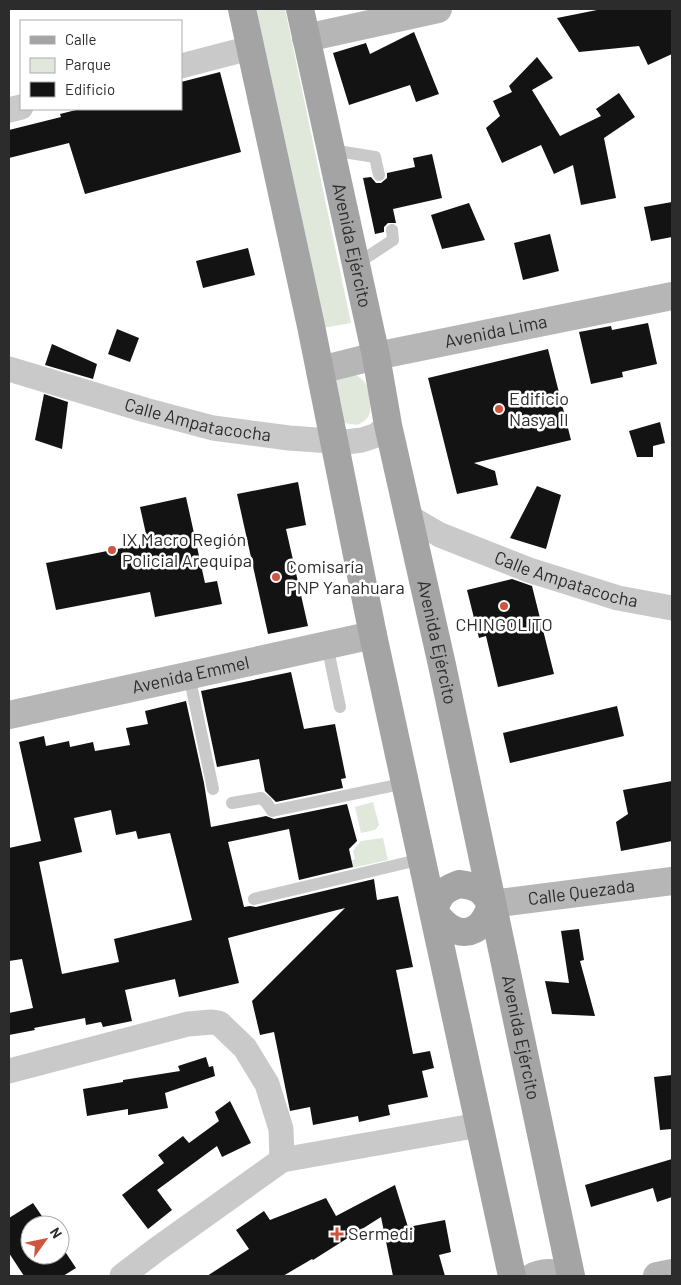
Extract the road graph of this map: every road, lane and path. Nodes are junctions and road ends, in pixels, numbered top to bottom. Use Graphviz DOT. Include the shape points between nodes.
graph roads {
  1 [pos="242,9"];
  2 [pos="300,9"];
  3 [pos="438,9"];
  4 [pos="306,38"];
  5 [pos="250,48"];
  6 [pos="182,66"];
  7 [pos="331,150"];
  8 [pos="379,175"];
  9 [pos="392,230"];
  10 [pos="355,264"];
  11 [pos="672,296"];
  12 [pos="376,356"];
  13 [pos="9,369"];
  14 [pos="320,370"];
  15 [pos="388,425"];
  16 [pos="334,441"];
  17 [pos="409,517"];
  18 [pos="672,608"];
  19 [pos="373,635"];
  20 [pos="327,645"];
  21 [pos="189,675"];
  22 [pos="340,707"];
  23 [pos="9,715"];
  24 [pos="406,783"];
  25 [pos="213,789"];
  26 [pos="232,803"];
  27 [pos="422,859"];
  28 [pos="672,881"];
  29 [pos="254,898"];
  30 [pos="491,904"];
  31 [pos="434,911"];
  32 [pos="9,1071"];
  33 [pos="479,1125"];
  34 [pos="282,1160"];
  35 [pos="672,1273"];
  36 [pos="122,1276"];
  37 [pos="512,1276"];
  38 [pos="534,1276"];
  39 [pos="560,1276"];
  40 [pos="571,1276"];
  41 [pos="657,1276"];
  1 -- 5 [label="main road"];
  2 -- 4 [label="main road, Avenida Ejército"];
  3 -- 4 [label="street"];
  4 -- 7 [label="main road, Avenida Ejército"];
  5 -- 6 [label="street"];
  5 -- 14 [label="main road"];
  7 -- 8 [label="lane" via="375,158"];
  7 -- 10 [label="main road, Avenida Ejército"];
  9 -- 10 [label="lane" via="393,240"];
  10 -- 12 [label="main road, Avenida Ejército"];
  11 -- 12 [label="street, Avenida Lima"];
  12 -- 14 [label="street, Avenida Lima"];
  12 -- 15 [label="main road, Avenida Ejército"];
  13 -- 16 [label="street, Calle Ampatacocha" via="213,428"];
  14 -- 16 [label="main road"];
  15 -- 16 [label="street, Calle Ampatacocha" via="377,435 362,440"];
  15 -- 17 [label="main road, Avenida Ejército"];
  16 -- 19 [label="main road"];
  17 -- 18 [label="street, Calle Ampatacocha" via="440,535 529,570 618,598"];
  17 -- 30 [label="main road, Avenida Ejército"];
  19 -- 20 [label="street, Avenida Emmel"];
  19 -- 24 [label="main road"];
  20 -- 21 [label="street, Avenida Emmel"];
  20 -- 22 [label="lane"];
  21 -- 23 [label="street, Avenida Emmel"];
  21 -- 25 [label="lane"];
  24 -- 26 [label="lane" via="272,811 260,798"];
  24 -- 27 [label="main road"];
  27 -- 29 [label="lane"];
  27 -- 31 [label="main road"];
  28 -- 30 [label="street, Calle Quezada"];
  30 -- 31 [label="main road" via="484,892 473,885 459,884 447,888 438,898"];
  30 -- 31 [label="main road" via="488,918 479,927 466,932 452,930 441,923"];
  30 -- 40 [label="main road, Avenida Ejército"];
  31 -- 33 [label="main road"];
  32 -- 34 [label="street" via="188,1024 219,1023 246,1048 267,1084 281,1129"];
  33 -- 34 [label="street"];
  33 -- 37 [label="main road"];
  34 -- 36 [label="street"];
  35 -- 41 [label="street"];
  38 -- 39 [label="street" via="542,1273"];
}
